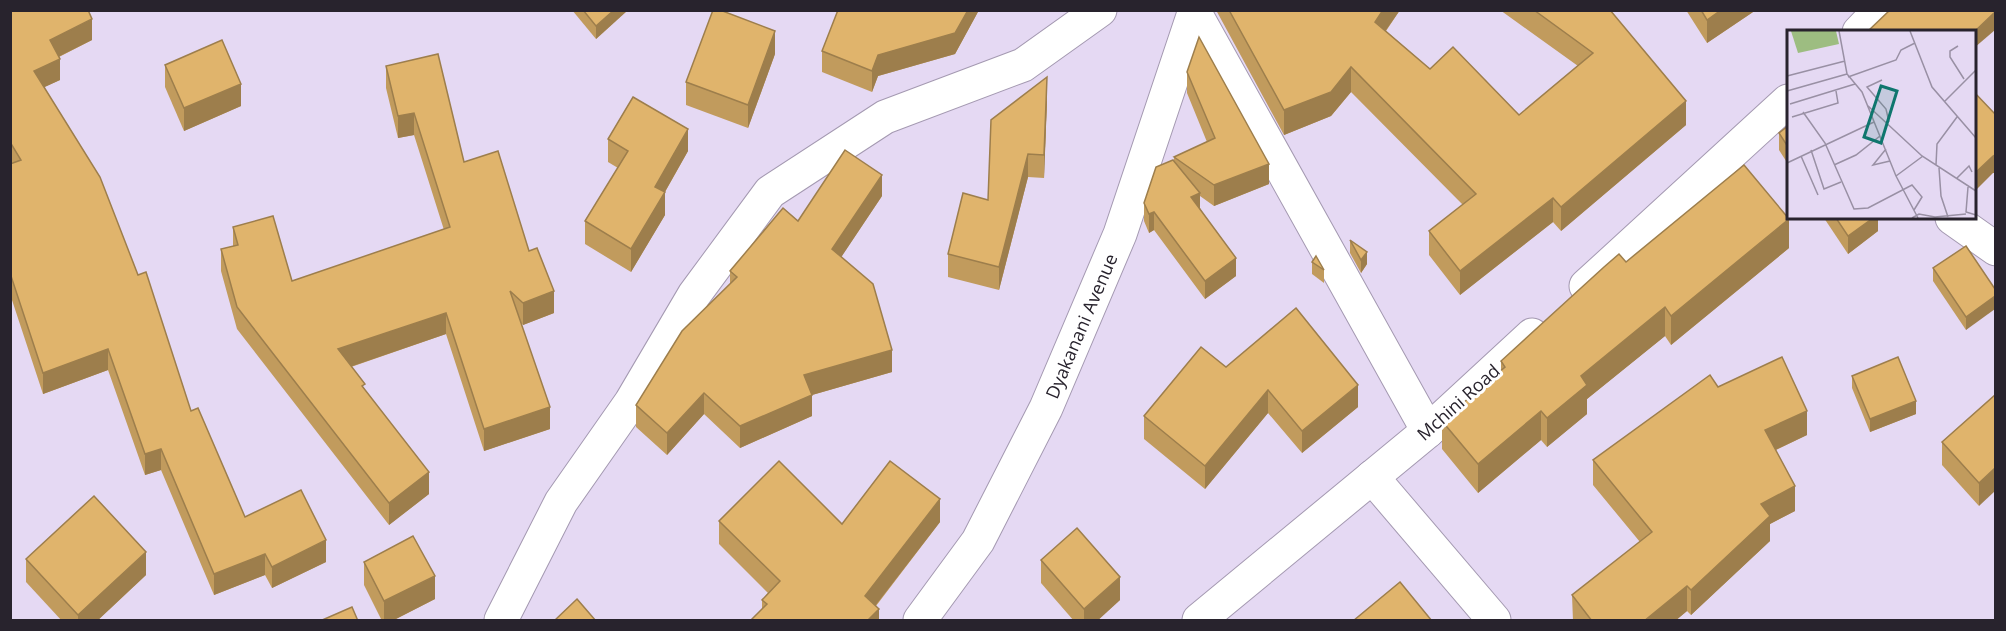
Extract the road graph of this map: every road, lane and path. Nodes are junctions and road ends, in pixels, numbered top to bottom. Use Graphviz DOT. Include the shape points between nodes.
graph roads {
  1 [pos="1101,10"];
  2 [pos="1880,10"];
  3 [pos="1195,12"];
  4 [pos="1861,30"];
  5 [pos="1787,104"];
  6 [pos="1953,219"];
  7 [pos="1995,249"];
  8 [pos="1428,431"];
  9 [pos="1372,477"];
  10 [pos="501,621"];
  11 [pos="920,621"];
  12 [pos="1199,621"];
  13 [pos="1494,621"];
  1 -- 10 [label="street" via="1023,65 885,117 770,192 694,295 631,402 561,502"];
  2 -- 4 [label="street"];
  3 -- 8 [label="street"];
  3 -- 11 [label="street, Dyakanani Avenue" via="1120,234 1046,408 978,541"];
  5 -- 8 [label="street, Mchini Road"];
  6 -- 7 [label="street"];
  8 -- 9 [label="street, Mchini Road"];
  9 -- 12 [label="street, Mchini Road"];
  9 -- 13 [label="street"];
}
